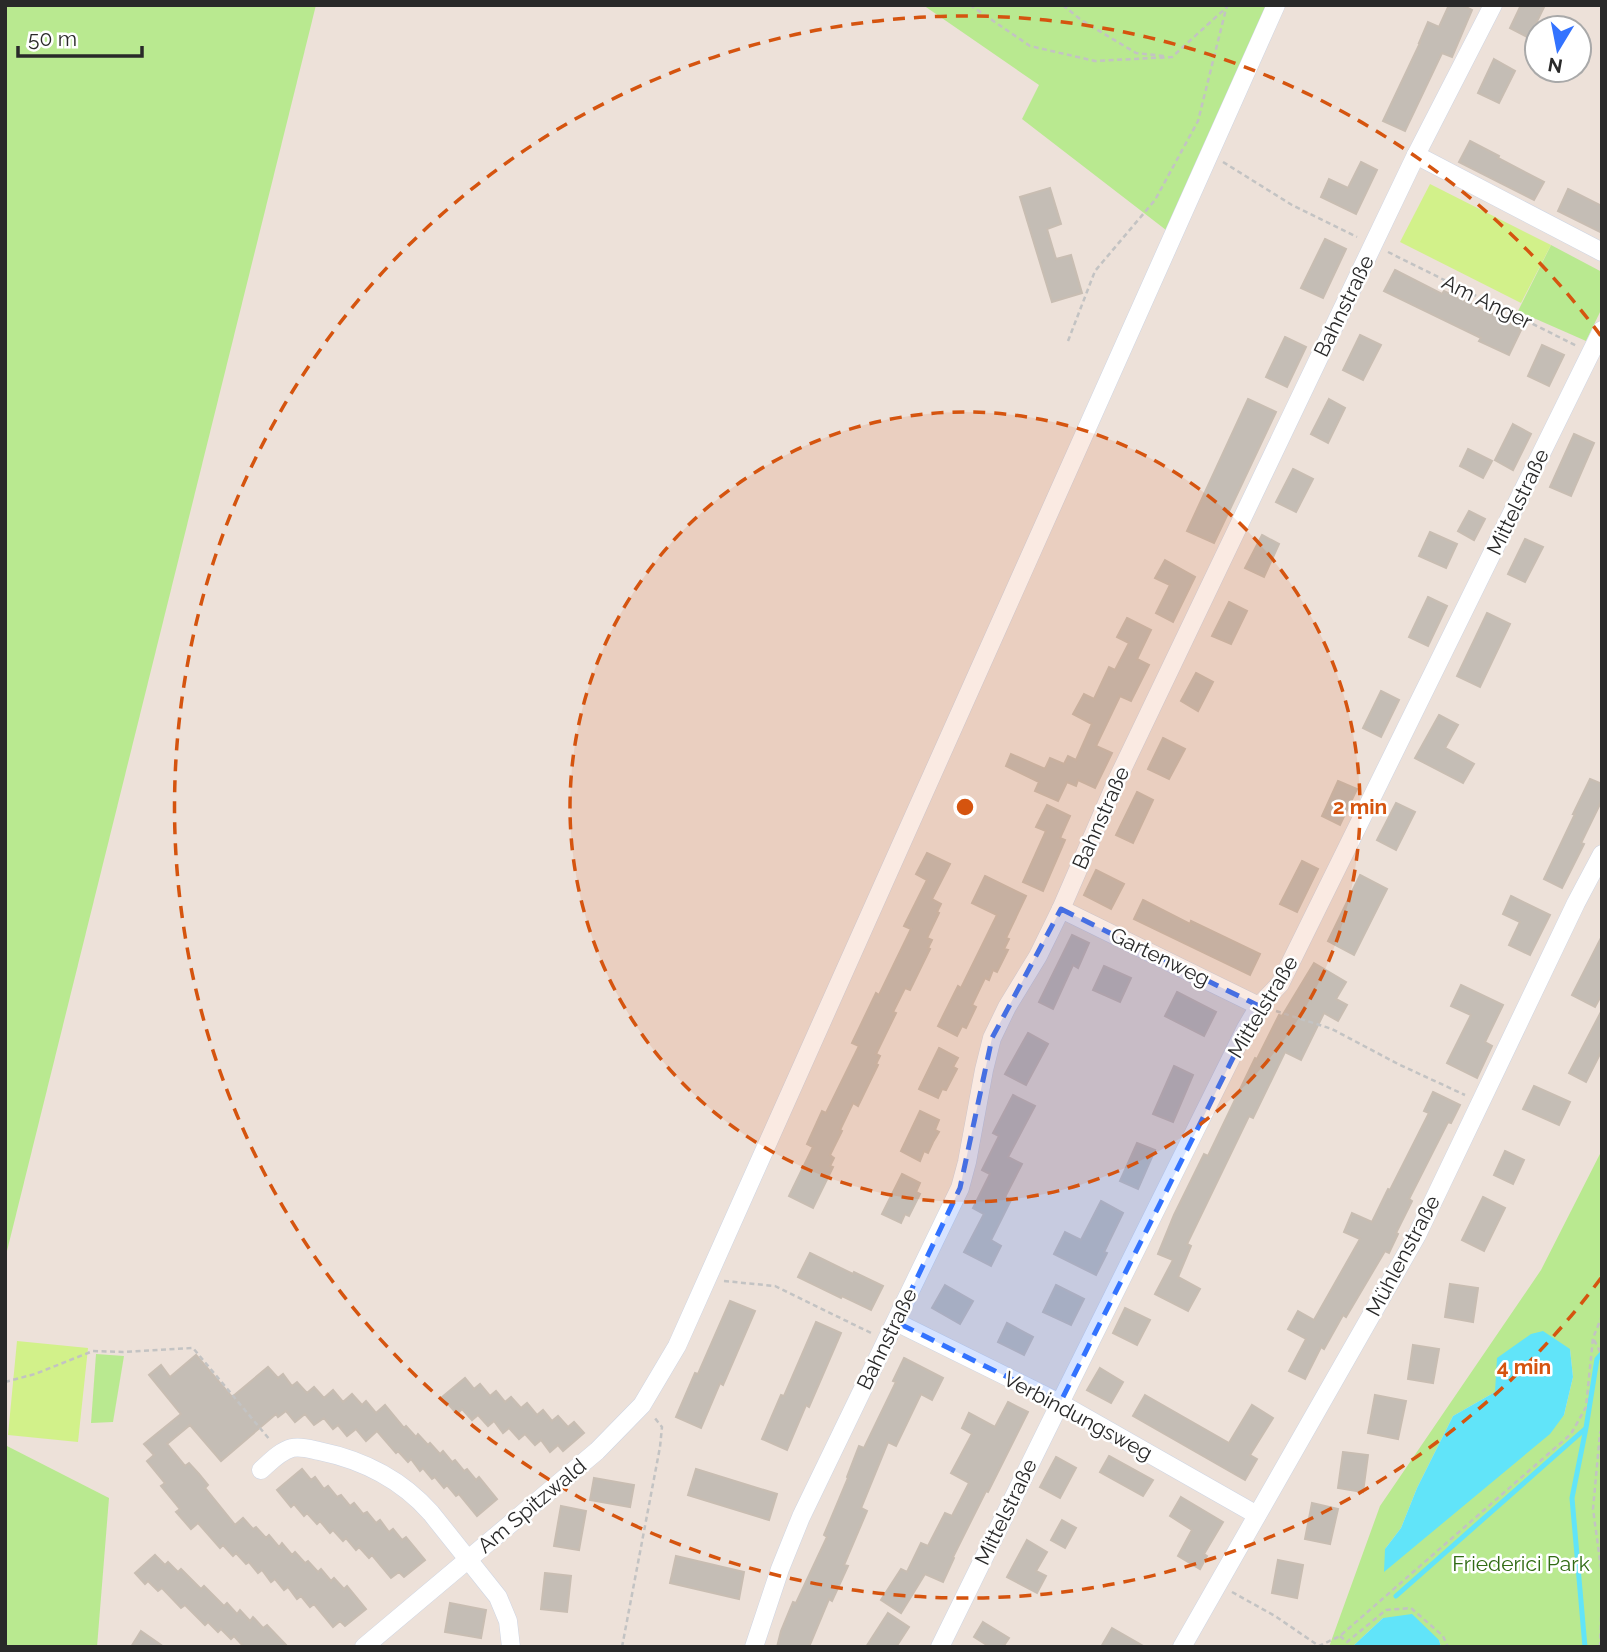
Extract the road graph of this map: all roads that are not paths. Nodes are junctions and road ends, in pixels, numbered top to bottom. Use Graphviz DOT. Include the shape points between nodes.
graph roads {
  1 [pos="1276,5"];
  2 [pos="1493,5"];
  3 [pos="1416,155"];
  4 [pos="1602,252"];
  5 [pos="1602,330"];
  6 [pos="1602,854"];
  7 [pos="1061,909"];
  8 [pos="1259,1006"];
  9 [pos="896,1322"];
  10 [pos="1060,1403"];
  11 [pos="261,1470"];
  12 [pos="1257,1515"];
  13 [pos="468,1559"];
  14 [pos="364,1647"];
  15 [pos="511,1647"];
  16 [pos="754,1647"];
  17 [pos="940,1647"];
  18 [pos="1182,1647"];
  1 -- 13 [label="street, Am Spitzwald" via="677,1346 642,1405 615,1433"];
  2 -- 3 [label="street, Bahnstraße"];
  3 -- 4 [label="street"];
  3 -- 7 [label="street, Bahnstraße" via="1117,780"];
  5 -- 8 [label="street, Mittelstraße" via="1280,984"];
  6 -- 12 [label="street, Mühlenstraße" via="1417,1235"];
  7 -- 8 [label="street, Gartenweg"];
  7 -- 9 [label="street, Bahnstraße" via="992,1038 960,1188"];
  8 -- 10 [label="street, Mittelstraße"];
  9 -- 10 [label="street, Verbindungsweg"];
  9 -- 16 [label="street, Bahnstraße" via="801,1517"];
  10 -- 12 [label="street, Verbindungsweg"];
  10 -- 17 [label="street, Mittelstraße"];
  11 -- 13 [label="street" via="293,1448 352,1460 406,1489"];
  12 -- 18 [label="street, Mühlenstraße"];
  13 -- 14 [label="street, Am Spitzwald"];
  13 -- 15 [label="street" via="502,1604"];
}
